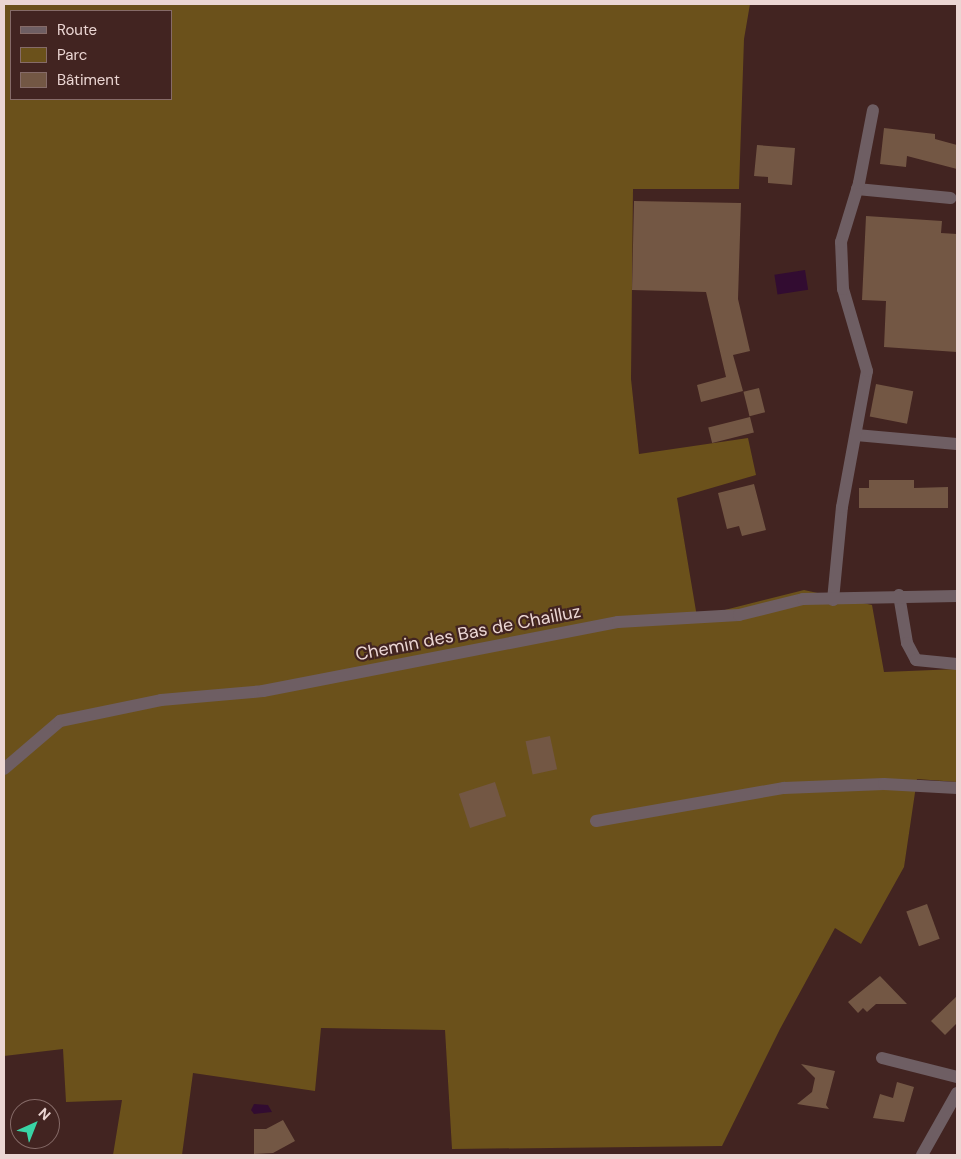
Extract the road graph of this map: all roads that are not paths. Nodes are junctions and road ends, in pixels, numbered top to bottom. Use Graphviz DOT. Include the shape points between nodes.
graph roads {
  1 [pos="873,110"];
  2 [pos="857,189"];
  3 [pos="951,198"];
  4 [pos="856,435"];
  5 [pos="957,444"];
  6 [pos="899,595"];
  7 [pos="957,596"];
  8 [pos="833,600"];
  9 [pos="957,664"];
  10 [pos="4,769"];
  11 [pos="957,788"];
  12 [pos="596,821"];
  13 [pos="882,1058"];
  14 [pos="957,1077"];
  15 [pos="957,1094"];
  16 [pos="922,1155"];
  1 -- 2 [label="street"];
  2 -- 3 [label="street"];
  2 -- 4 [label="street" via="841,242 840,264 843,289 867,371"];
  4 -- 5 [label="street"];
  4 -- 8 [label="street" via="842,508"];
  6 -- 7 [label="street, Chemin des Bas de Chailluz"];
  6 -- 8 [label="street, Chemin des Bas de Chailluz"];
  6 -- 9 [label="street" via="907,642 916,660"];
  8 -- 10 [label="street, Chemin des Bas de Chailluz" via="803,598 739,615 618,622 263,691 161,700 92,713 60,721"];
  11 -- 12 [label="street" via="884,784 784,788"];
  13 -- 14 [label="street"];
  15 -- 16 [label="street"];
}
